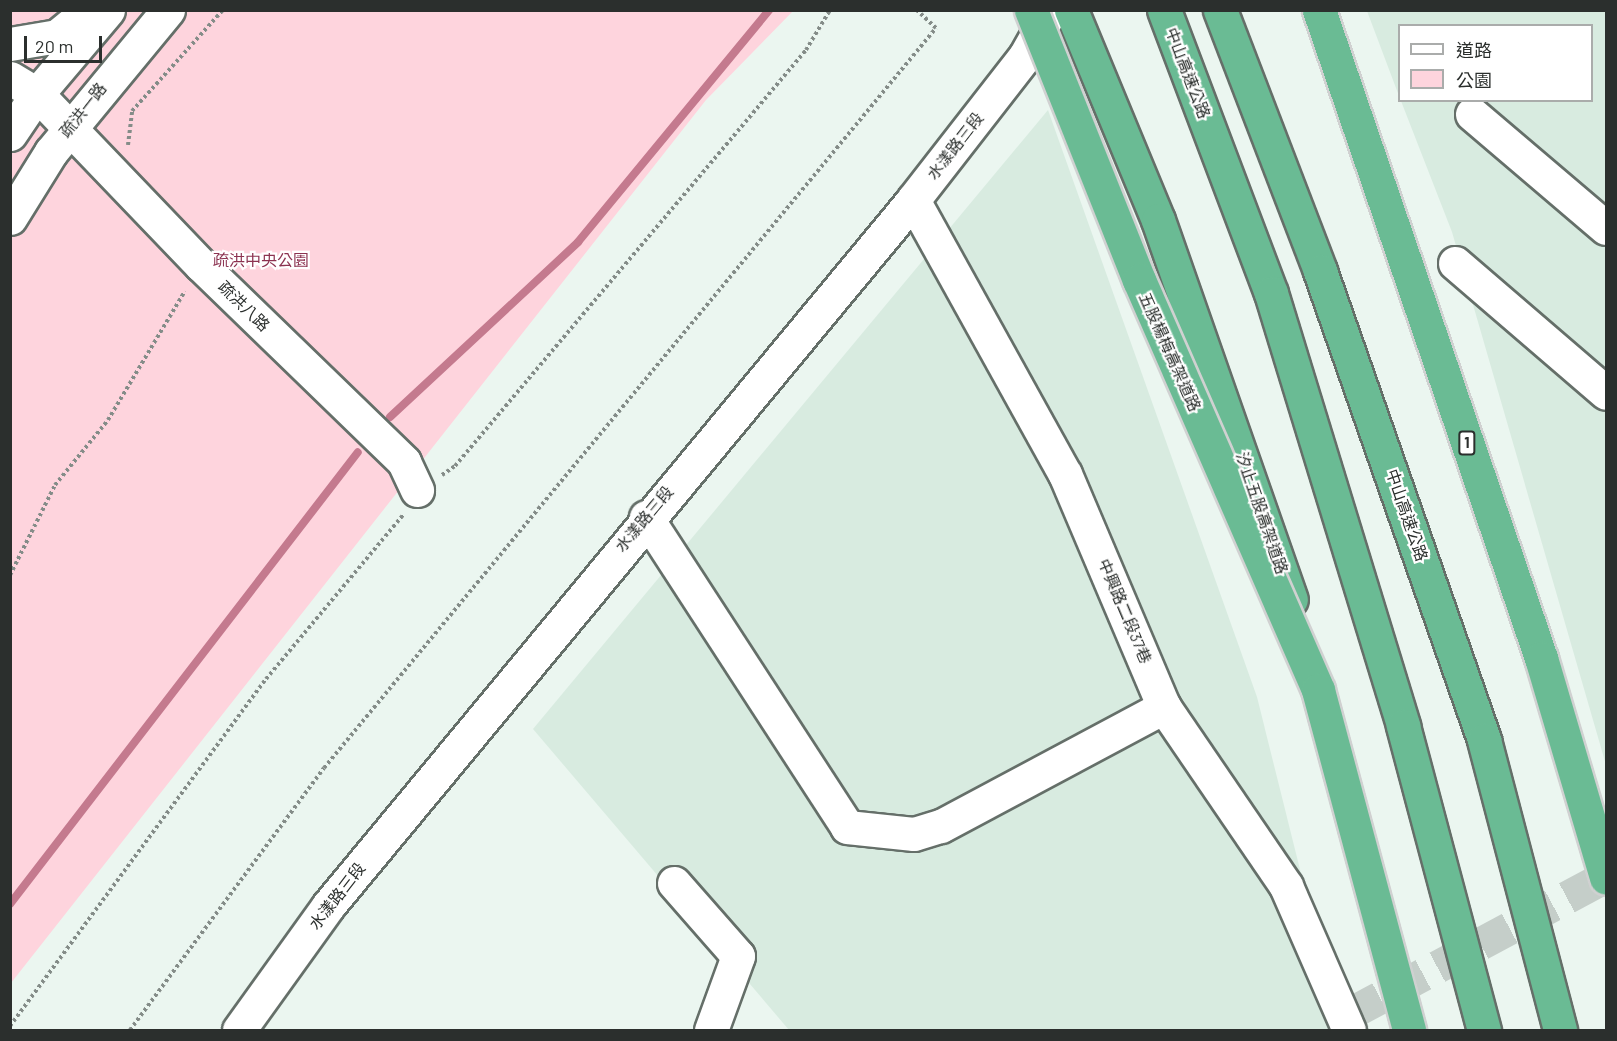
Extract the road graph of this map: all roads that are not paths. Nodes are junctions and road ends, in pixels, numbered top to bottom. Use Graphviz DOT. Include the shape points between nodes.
graph roads {
  1 [pos="89,10"];
  2 [pos="108,10"];
  3 [pos="168,10"];
  4 [pos="1031,10"];
  5 [pos="1051,10"];
  6 [pos="1071,10"];
  7 [pos="1164,10"];
  8 [pos="1220,10"];
  9 [pos="1319,10"];
  10 [pos="10,44"];
  11 [pos="24,86"];
  12 [pos="1472,114"];
  13 [pos="68,129"];
  14 [pos="10,134"];
  15 [pos="913,200"];
  16 [pos="10,218"];
  17 [pos="1606,228"];
  18 [pos="1455,263"];
  19 [pos="1606,393"];
  20 [pos="417,490"];
  21 [pos="646,517"];
  22 [pos="1318,690"];
  23 [pos="1164,707"];
  24 [pos="1606,878"];
  25 [pos="674,883"];
  26 [pos="1341,1023"];
  27 [pos="239,1030"];
  28 [pos="711,1030"];
  29 [pos="1409,1030"];
  30 [pos="1484,1030"];
  31 [pos="1560,1030"];
  1 -- 10 [label="street" via="57,36"];
  2 -- 11 [label="street"];
  3 -- 13 [label="street, 疏洪一路"];
  4 -- 22 [label="highway, 五股楊梅高架道路, bridge" via="1139,280"];
  5 -- 15 [label="street, 水漾路三段" via="1025,56"];
  6 -- 22 [label="highway, 汐止五股高架道路, bridge" via="1158,220 1284,575"];
  7 -- 30 [label="highway, 中山高速公路" via="1271,293 1403,726"];
  8 -- 31 [label="highway, 中山高速公路" via="1320,271 1484,740"];
  9 -- 24 [label="highway, 1, bridge" via="1541,658"];
  11 -- 13 [label="street, 疏洪八路"];
  11 -- 14 [label="street"];
  12 -- 17 [label="street"];
  13 -- 16 [label="street, 疏洪一路"];
  13 -- 20 [label="street, 疏洪八路" via="404,462"];
  15 -- 21 [label="street, 水漾路三段"];
  15 -- 23 [label="street, 中興路二段37巷" via="1065,474"];
  18 -- 19 [label="street"];
  21 -- 23 [label="street" via="847,827 914,834 941,826"];
  21 -- 27 [label="street, 水漾路三段" via="328,906"];
  22 -- 29 [label="highway, 汐止五股高架道路, bridge"];
  23 -- 26 [label="street, 中興路二段37巷" via="1286,886"];
  25 -- 28 [label="street" via="738,956"];
}
